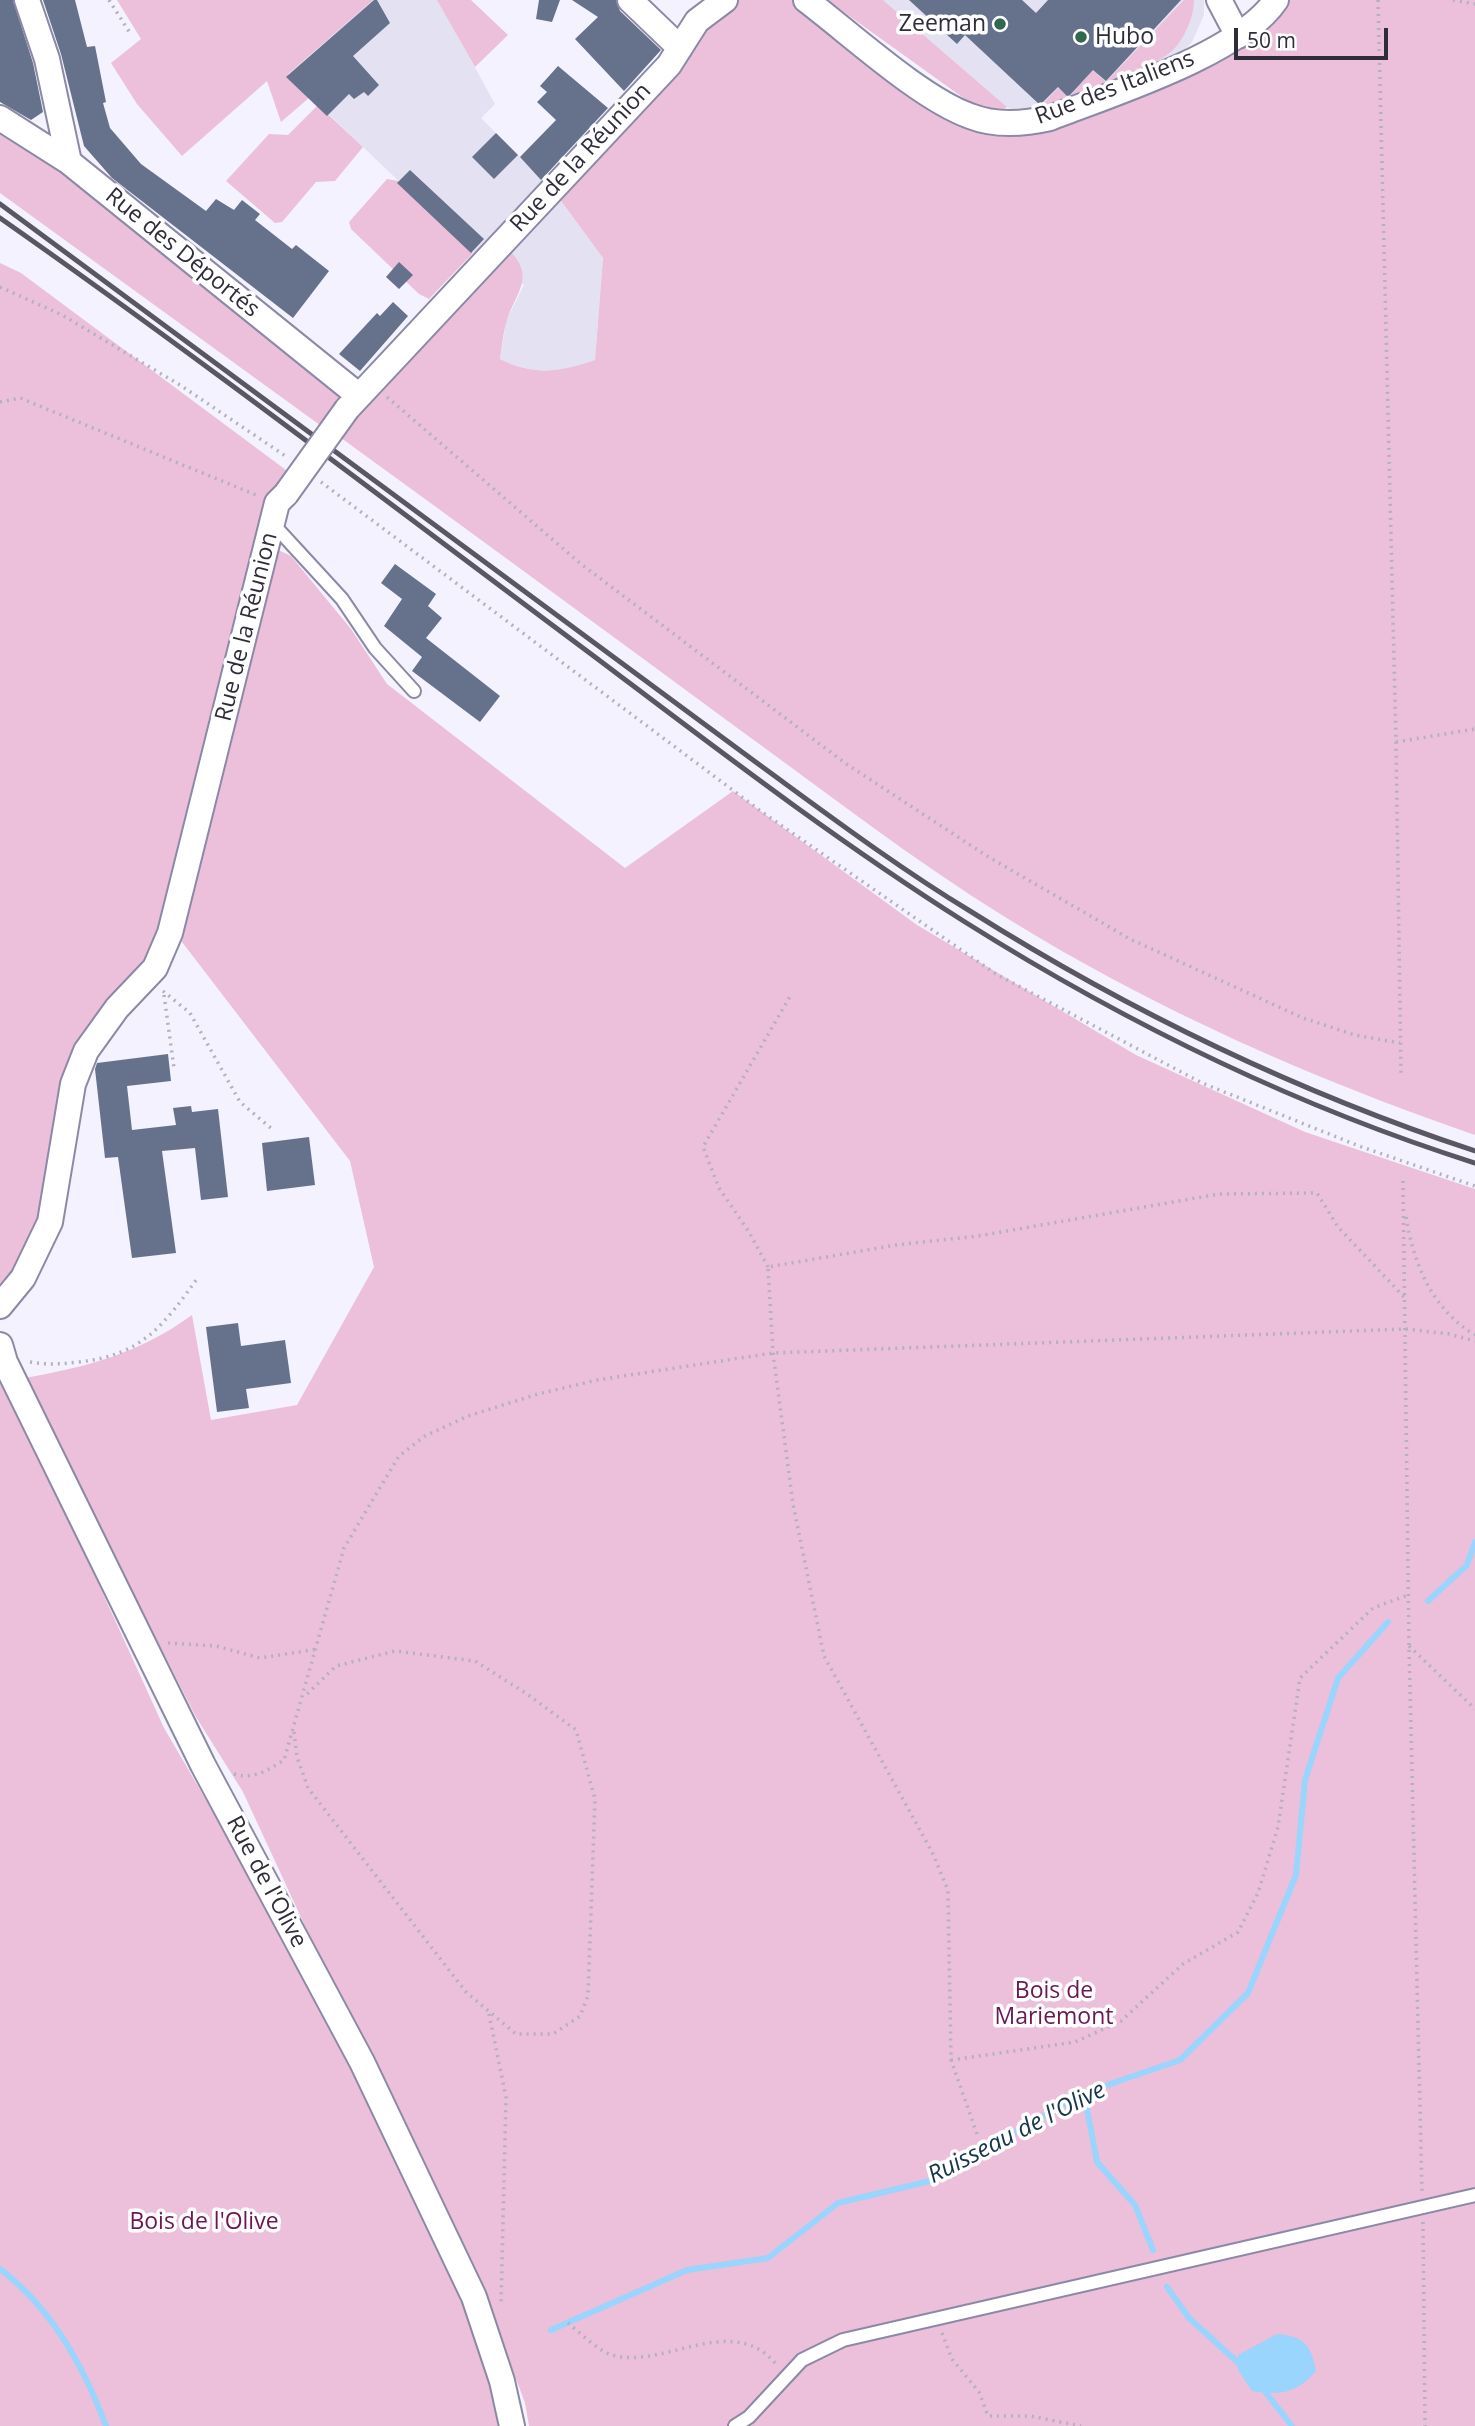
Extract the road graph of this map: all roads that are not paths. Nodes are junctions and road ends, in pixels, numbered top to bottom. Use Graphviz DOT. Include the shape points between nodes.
graph roads {
  1 [pos="27,0"];
  2 [pos="630,0"];
  3 [pos="725,0"];
  4 [pos="806,0"];
  5 [pos="1219,0"];
  6 [pos="1276,0"];
  7 [pos="1238,36"];
  8 [pos="680,48"];
  9 [pos="0,118"];
  10 [pos="69,162"];
  11 [pos="358,395"];
  12 [pos="279,507"];
  13 [pos="414,691"];
  14 [pos="0,1306"];
  15 [pos="1,1347"];
  16 [pos="1475,2195"];
  17 [pos="512,2426"];
  18 [pos="735,2426"];
  1 -- 10 [label="street" via="47,59"];
  2 -- 8 [label="street"];
  3 -- 8 [label="street" via="697,21"];
  4 -- 7 [label="street, Rue des Italiens" via="927,93 968,116 987,121 1029,123 1050,118 1170,71"];
  5 -- 7 [label="street"];
  6 -- 7 [label="street, Rue des Italiens"];
  8 -- 11 [label="street, Rue de la Réunion" via="669,65"];
  9 -- 10 [label="street, Rue des Déportés"];
  10 -- 11 [label="street, Rue des Déportés"];
  11 -- 12 [label="street, Rue de la Réunion, bridge"];
  12 -- 13 [label="lane" via="375,648"];
  12 -- 14 [label="street, Rue de la Réunion" via="170,933 155,968 117,1007 86,1051 74,1084 50,1223 23,1278"];
  15 -- 17 [label="street, Rue de l'Olive" via="203,1765 362,2062 474,2297"];
  16 -- 18 [label="lane" via="843,2340 802,2360"];
}
